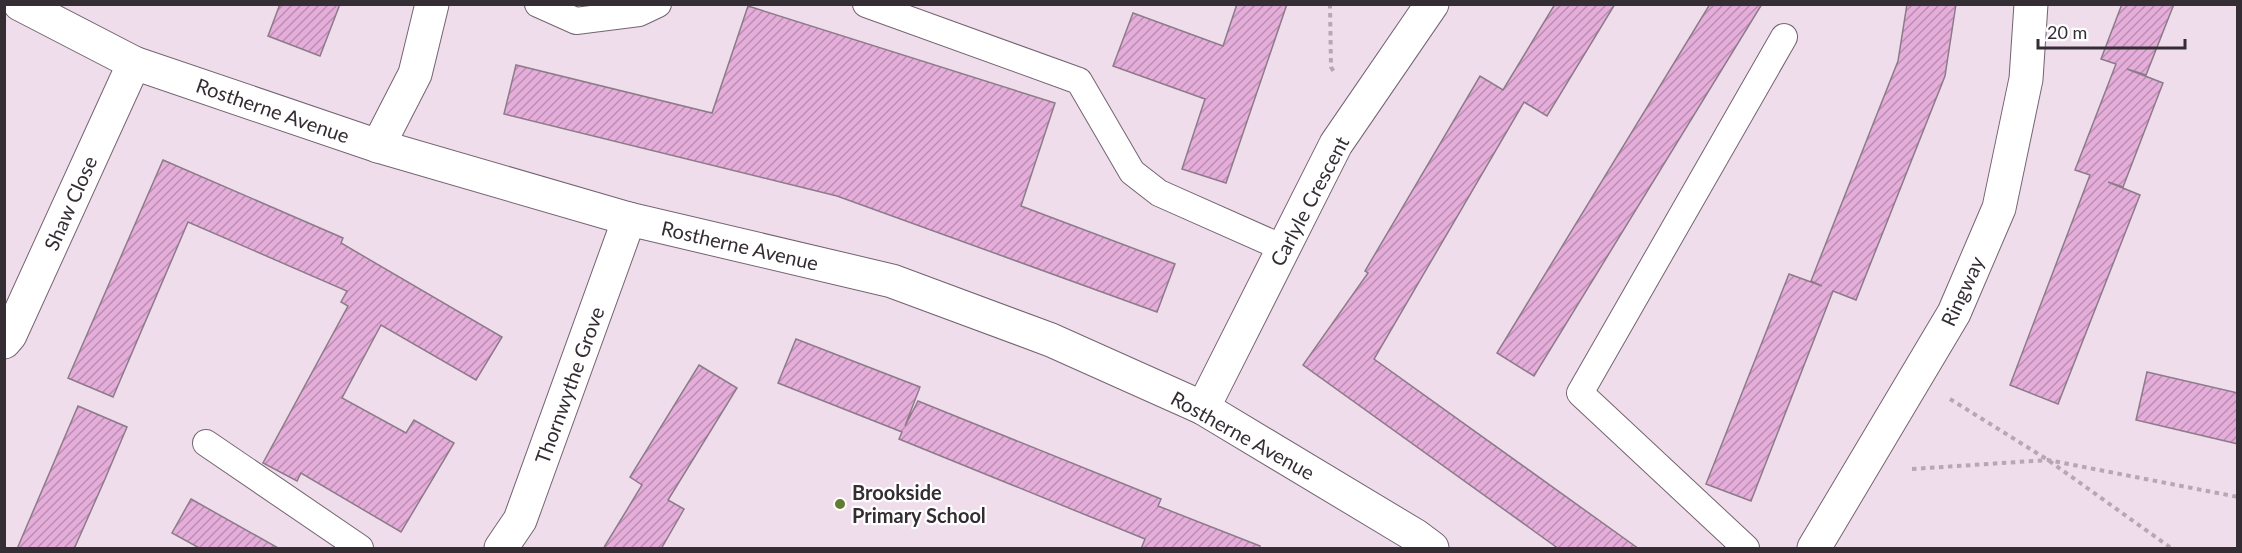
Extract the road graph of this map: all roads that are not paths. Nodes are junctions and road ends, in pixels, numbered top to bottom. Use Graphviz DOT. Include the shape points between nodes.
graph roads {
  1 [pos="20,4"];
  2 [pos="432,4"];
  3 [pos="538,4"];
  4 [pos="658,4"];
  5 [pos="866,4"];
  6 [pos="1432,4"];
  7 [pos="2031,4"];
  8 [pos="1784,37"];
  9 [pos="134,63"];
  10 [pos="378,146"];
  11 [pos="629,219"];
  12 [pos="1283,248"];
  13 [pos="4,342"];
  14 [pos="1203,408"];
  15 [pos="206,443"];
  16 [pos="360,549"];
  17 [pos="501,549"];
  18 [pos="1432,549"];
  19 [pos="1746,549"];
  20 [pos="1814,549"];
  1 -- 9 [label="street, Rostherne Avenue"];
  2 -- 10 [label="street" via="415,74"];
  3 -- 4 [label="lane" via="576,21 639,13"];
  5 -- 12 [label="lane" via="1079,81 1132,172 1159,193"];
  6 -- 12 [label="street, Carlyle Crescent" via="1336,144"];
  7 -- 20 [label="street, Ringway" via="2026,79 1999,208 1954,313"];
  8 -- 19 [label="lane" via="1580,393"];
  9 -- 10 [label="street, Rostherne Avenue"];
  9 -- 13 [label="street, Shaw Close"];
  10 -- 11 [label="street, Rostherne Avenue"];
  11 -- 14 [label="street, Rostherne Avenue" via="892,281 1051,340"];
  11 -- 17 [label="street, Thornwythe Grove" via="520,520"];
  12 -- 14 [label="street, Carlyle Crescent"];
  14 -- 18 [label="street, Rostherne Avenue"];
  15 -- 16 [label="lane"];
}
